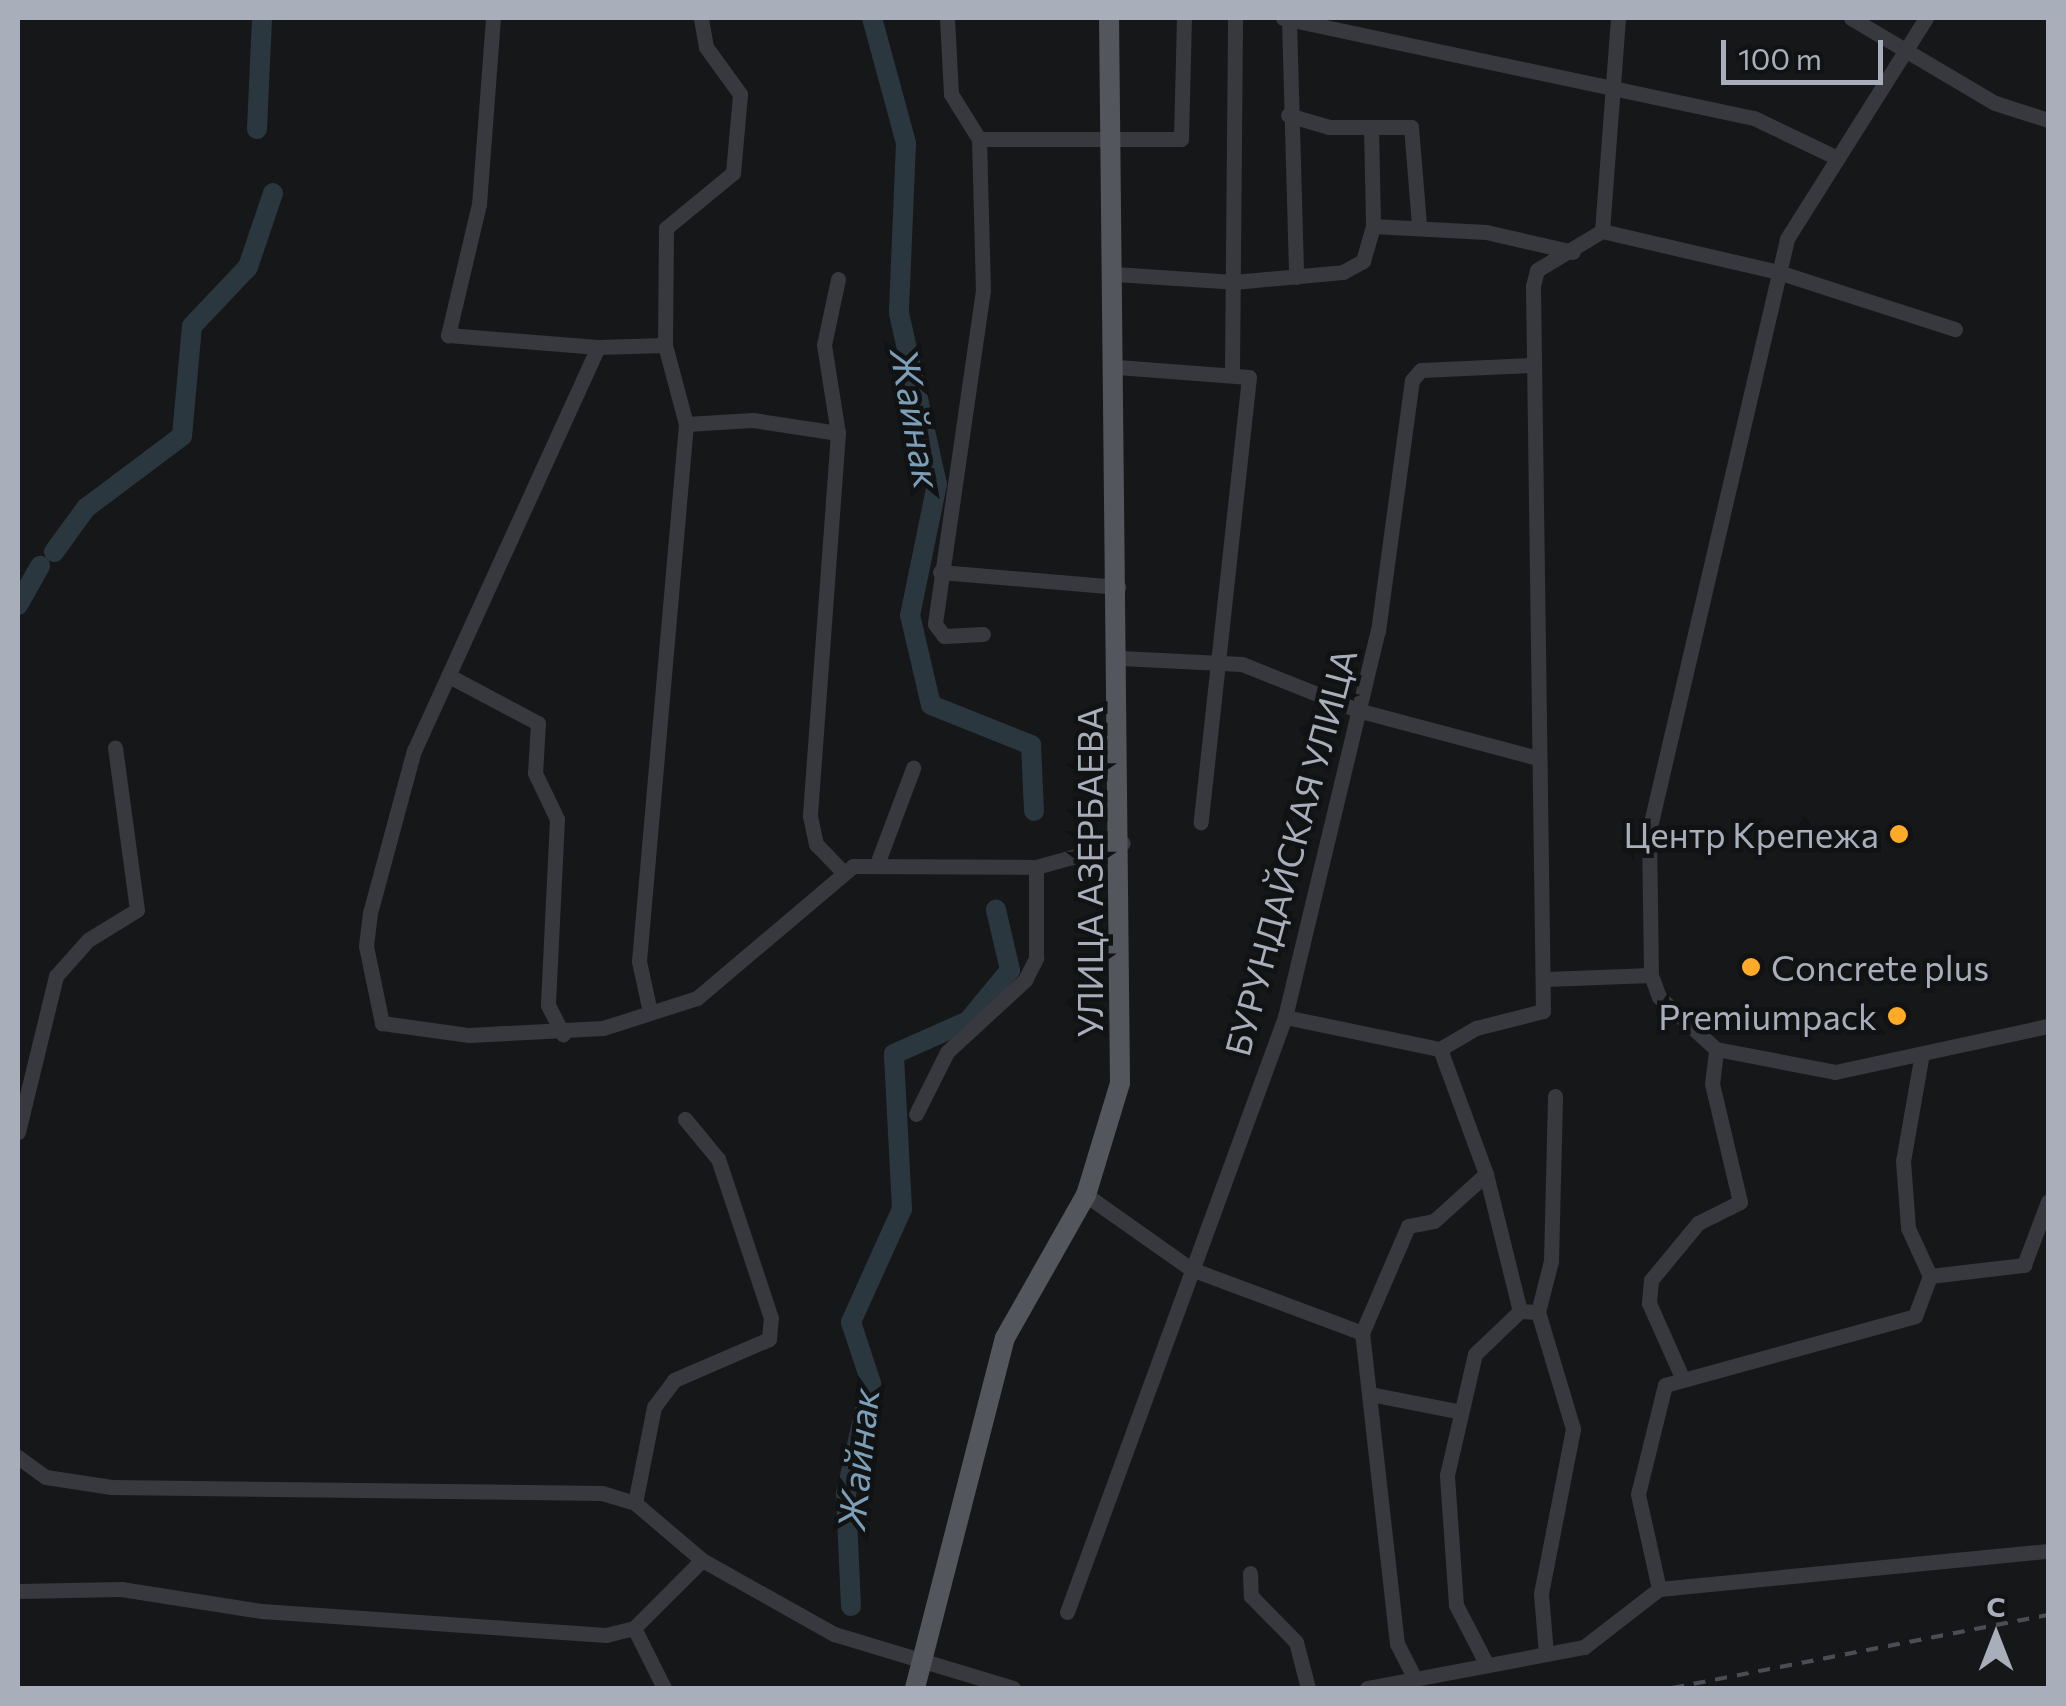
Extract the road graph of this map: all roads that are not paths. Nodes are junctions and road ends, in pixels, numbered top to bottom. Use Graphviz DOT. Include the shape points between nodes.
graph roads {
  1 [pos="493,18"];
  2 [pos="701,18"];
  3 [pos="947,18"];
  4 [pos="1109,18"];
  5 [pos="1184,18"];
  6 [pos="1235,18"];
  7 [pos="1618,18"];
  8 [pos="1851,18"];
  9 [pos="1926,18"];
  10 [pos="1286,19"];
  11 [pos="1350,24"];
  12 [pos="1905,52"];
  13 [pos="1617,87"];
  14 [pos="1288,114"];
  15 [pos="2048,120"];
  16 [pos="1371,126"];
  17 [pos="979,139"];
  18 [pos="1113,143"];
  19 [pos="1831,155"];
  20 [pos="1420,224"];
  21 [pos="1373,226"];
  22 [pos="1602,232"];
  23 [pos="1573,252"];
  24 [pos="1778,272"];
  25 [pos="1115,274"];
  26 [pos="1296,277"];
  27 [pos="838,278"];
  28 [pos="1234,282"];
  29 [pos="1955,329"];
  30 [pos="665,346"];
  31 [pos="598,348"];
  32 [pos="1532,365"];
  33 [pos="1116,367"];
  34 [pos="1232,369"];
  35 [pos="686,424"];
  36 [pos="838,433"];
  37 [pos="940,572"];
  38 [pos="1118,586"];
  39 [pos="983,634"];
  40 [pos="1120,658"];
  41 [pos="1216,660"];
  42 [pos="451,677"];
  43 [pos="1358,710"];
  44 [pos="115,748"];
  45 [pos="1537,758"];
  46 [pos="913,768"];
  47 [pos="1201,822"];
  48 [pos="1123,843"];
  49 [pos="877,864"];
  50 [pos="1036,867"];
  51 [pos="842,870"];
  52 [pos="1651,975"];
  53 [pos="1546,979"];
  54 [pos="650,1012"];
  55 [pos="1285,1016"];
  56 [pos="2048,1026"];
  57 [pos="563,1034"];
  58 [pos="1440,1049"];
  59 [pos="1716,1049"];
  60 [pos="1921,1060"];
  61 [pos="1556,1096"];
  62 [pos="916,1114"];
  63 [pos="684,1119"];
  64 [pos="18,1132"];
  65 [pos="1486,1174"];
  66 [pos="1086,1195"];
  67 [pos="2048,1200"];
  68 [pos="1190,1269"];
  69 [pos="1930,1276"];
  70 [pos="1520,1311"];
  71 [pos="1538,1312"];
  72 [pos="1362,1333"];
  73 [pos="1681,1374"];
  74 [pos="1370,1394"];
  75 [pos="1456,1411"];
  76 [pos="18,1457"];
  77 [pos="635,1503"];
  78 [pos="2048,1550"];
  79 [pos="702,1560"];
  80 [pos="1250,1574"];
  81 [pos="1659,1589"];
  82 [pos="18,1591"];
  83 [pos="1067,1612"];
  84 [pos="634,1628"];
  85 [pos="1546,1653"];
  86 [pos="1487,1664"];
  87 [pos="918,1666"];
  88 [pos="1415,1679"];
  89 [pos="664,1688"];
  90 [pos="916,1688"];
  91 [pos="1013,1688"];
  92 [pos="1308,1688"];
  93 [pos="1367,1688"];
  1 -- 31 [label="street" via="476,220 448,335"];
  2 -- 30 [label="street" via="706,47 738,81 737,142 733,173 717,193 674,212 666,228"];
  3 -- 17 [label="street" via="952,94"];
  4 -- 18 [label="main road, УЛИЦА АЗЕРБАЕВА"];
  5 -- 18 [label="street" via="1185,135"];
  6 -- 28 [label="street"];
  7 -- 13 [label="street"];
  8 -- 12 [label="street"];
  9 -- 12 [label="street"];
  10 -- 11 [label="street"];
  10 -- 14 [label="street"];
  11 -- 13 [label="street"];
  12 -- 15 [label="street" via="1994,102"];
  12 -- 19 [label="street"];
  13 -- 19 [label="street" via="1754,118"];
  13 -- 22 [label="street"];
  14 -- 16 [label="street"];
  14 -- 26 [label="street"];
  16 -- 20 [label="street" via="1417,134"];
  16 -- 21 [label="street"];
  17 -- 18 [label="street"];
  17 -- 37 [label="street" via="982,290"];
  18 -- 25 [label="main road, УЛИЦА АЗЕРБАЕВА"];
  19 -- 24 [label="street"];
  20 -- 21 [label="street"];
  20 -- 23 [label="street"];
  21 -- 26 [label="street" via="1354,269"];
  22 -- 23 [label="street"];
  22 -- 24 [label="street"];
  23 -- 32 [label="street" via="1537,270"];
  24 -- 29 [label="street"];
  24 -- 52 [label="street" via="1649,831"];
  25 -- 28 [label="street"];
  25 -- 33 [label="main road, УЛИЦА АЗЕРБАЕВА"];
  26 -- 28 [label="street"];
  27 -- 36 [label="street" via="824,346"];
  28 -- 34 [label="street"];
  30 -- 31 [label="street"];
  30 -- 35 [label="street"];
  31 -- 42 [label="street"];
  32 -- 43 [label="street, БУРУНДАЙСКАЯ УЛИЦА" via="1421,370 1412,380 1378,632"];
  32 -- 45 [label="street"];
  33 -- 34 [label="street"];
  33 -- 38 [label="main road, УЛИЦА АЗЕРБАЕВА"];
  34 -- 41 [label="street" via="1248,377 1251,395"];
  35 -- 36 [label="street" via="753,420"];
  35 -- 54 [label="street" via="639,961"];
  36 -- 51 [label="street" via="810,816 816,844"];
  37 -- 38 [label="street"];
  37 -- 39 [label="street" via="940,634"];
  38 -- 40 [label="main road, УЛИЦА АЗЕРБАЕВА"];
  40 -- 41 [label="street"];
  40 -- 48 [label="main road, УЛИЦА АЗЕРБАЕВА"];
  41 -- 43 [label="street"];
  41 -- 47 [label="street"];
  42 -- 57 [label="street" via="538,722 534,773 557,819 548,1004"];
  42 -- 57 [label="street" via="396,797 366,946 375,1006 392,1029"];
  43 -- 45 [label="street"];
  43 -- 55 [label="street, БУРУНДАЙСКАЯ УЛИЦА"];
  44 -- 64 [label="street" via="138,910 56,976"];
  45 -- 53 [label="street"];
  46 -- 49 [label="street"];
  48 -- 50 [label="street"];
  48 -- 66 [label="main road, УЛИЦА АЗЕРБАЕВА" via="1120,1083"];
  49 -- 50 [label="street"];
  49 -- 51 [label="street"];
  50 -- 62 [label="street" via="1036,958 1025,980 936,1066"];
  51 -- 54 [label="street" via="697,998"];
  52 -- 53 [label="street"];
  52 -- 59 [label="street" via="1660,996"];
  53 -- 58 [label="street" via="1543,1011 1476,1028"];
  54 -- 57 [label="street"];
  55 -- 58 [label="street"];
  55 -- 68 [label="street, БУРУНДАЙСКАЯ УЛИЦА"];
  56 -- 60 [label="street" via="2002,1029"];
  58 -- 65 [label="street"];
  59 -- 60 [label="street" via="1835,1072"];
  59 -- 73 [label="street" via="1712,1084 1740,1202 1698,1223 1650,1280 1649,1303"];
  60 -- 69 [label="street" via="1903,1162 1908,1228"];
  61 -- 71 [label="street" via="1551,1261"];
  63 -- 77 [label="street" via="718,1159 771,1318 769,1339 674,1380 654,1407"];
  65 -- 70 [label="street"];
  65 -- 72 [label="street" via="1434,1221 1408,1226"];
  66 -- 68 [label="street"];
  66 -- 87 [label="main road, УЛИЦА АЗЕРБАЕВА" via="1005,1338"];
  67 -- 69 [label="street" via="2024,1264"];
  68 -- 72 [label="street"];
  68 -- 83 [label="street, БУРУНДАЙСКАЯ УЛИЦА"];
  69 -- 73 [label="street" via="1914,1316"];
  70 -- 71 [label="street"];
  70 -- 75 [label="street" via="1475,1354"];
  71 -- 85 [label="street" via="1573,1429 1540,1594"];
  72 -- 74 [label="street"];
  73 -- 81 [label="street" via="1656,1407 1638,1494"];
  74 -- 75 [label="street"];
  74 -- 88 [label="street" via="1396,1644"];
  75 -- 86 [label="street" via="1447,1475 1451,1572 1456,1605"];
  76 -- 77 [label="street" via="46,1477 111,1487 559,1485"];
  77 -- 79 [label="street"];
  78 -- 81 [label="street"];
  79 -- 84 [label="street"];
  79 -- 87 [label="street" via="770,1603"];
  80 -- 92 [label="street" via="1251,1596 1296,1642"];
  81 -- 85 [label="street" via="1584,1647"];
  82 -- 84 [label="street" via="120,1589 262,1611 606,1635"];
  84 -- 89 [label="street"];
  85 -- 86 [label="street"];
  86 -- 88 [label="street"];
  87 -- 90 [label="main road, УЛИЦА АЗЕРБАЕВА"];
  87 -- 91 [label="street"];
  88 -- 93 [label="street"];
}
